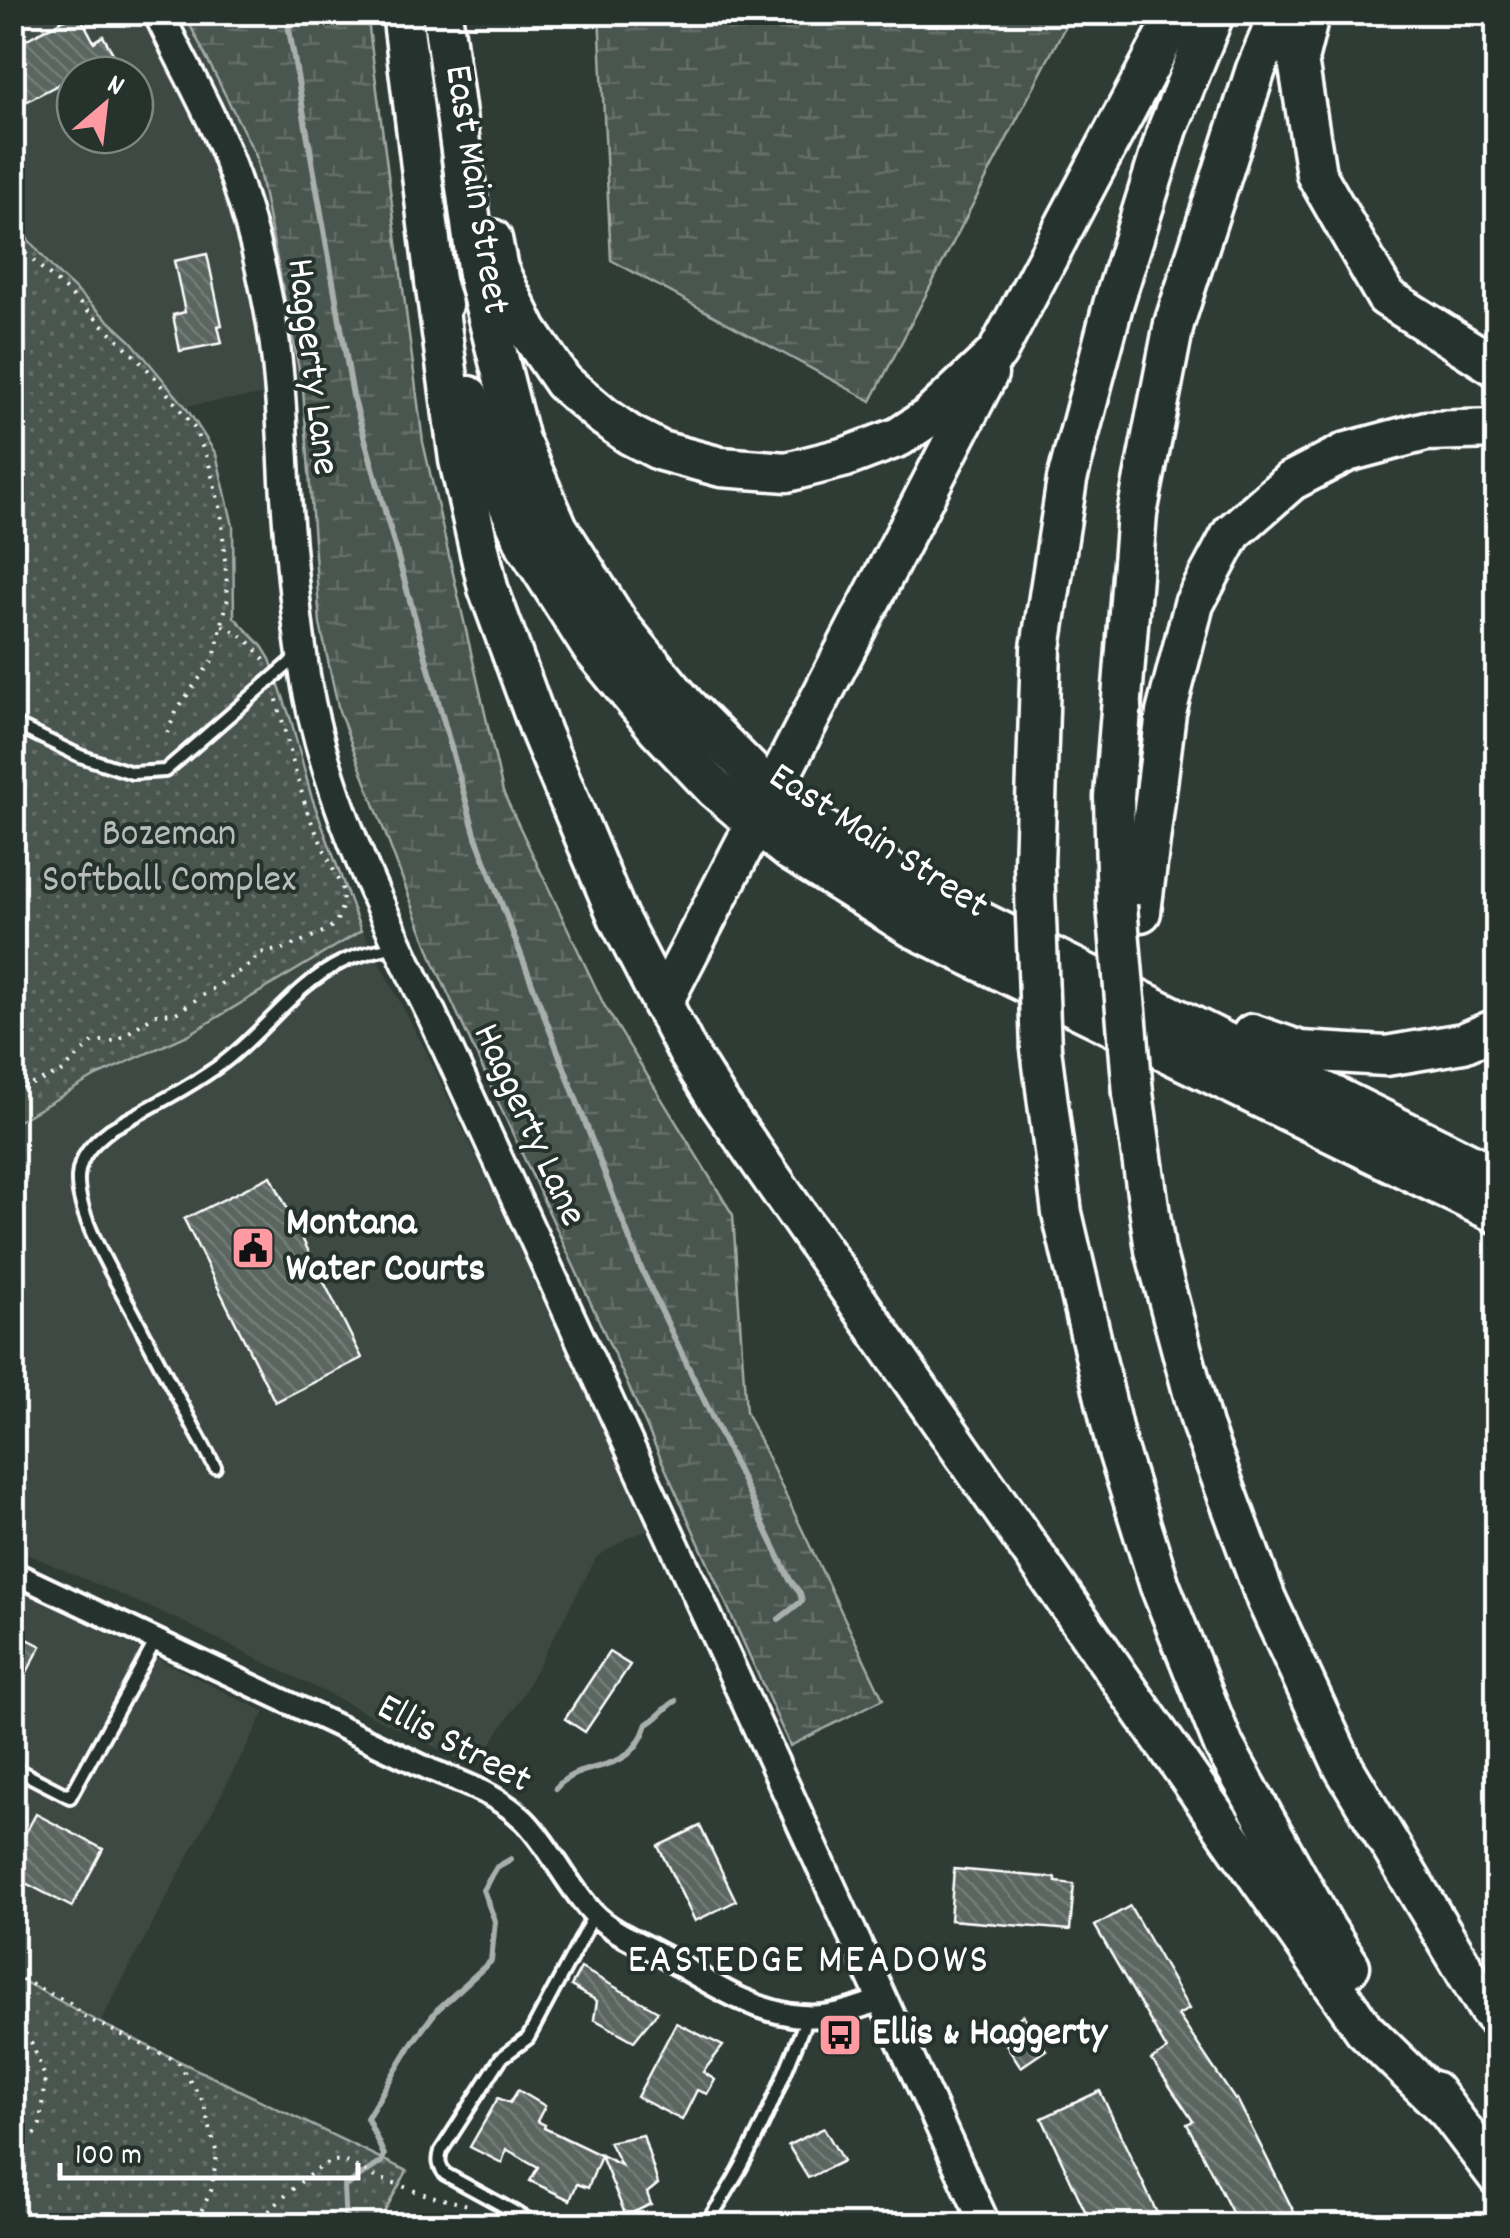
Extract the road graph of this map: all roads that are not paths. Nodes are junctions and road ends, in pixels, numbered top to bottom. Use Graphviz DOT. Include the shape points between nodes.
graph roads {
  1 [pos="158,12"];
  2 [pos="402,12"];
  3 [pos="444,12"];
  4 [pos="1178,12"];
  5 [pos="1216,12"];
  6 [pos="1280,12"];
  7 [pos="1310,12"];
  8 [pos="435,281"];
  9 [pos="998,353"];
  10 [pos="1498,368"];
  11 [pos="1498,429"];
  12 [pos="302,653"];
  13 [pos="12,723"];
  14 [pos="764,808"];
  15 [pos="1129,909"];
  16 [pos="398,945"];
  17 [pos="1080,972"];
  18 [pos="662,1004"];
  19 [pos="1498,1028"];
  20 [pos="1495,1198"];
  21 [pos="214,1467"];
  22 [pos="12,1572"];
  23 [pos="157,1639"];
  24 [pos="12,1767"];
  25 [pos="594,1914"];
  26 [pos="884,1999"];
  27 [pos="807,2017"];
  28 [pos="1498,2020"];
  29 [pos="1446,2110"];
  30 [pos="1498,2176"];
  31 [pos="540,2226"];
  32 [pos="704,2226"];
  33 [pos="986,2226"];
  1 -- 12 [label="street, Haggerty Lane" via="232,171 270,309"];
  2 -- 8 [label="highway, East Main Street"];
  3 -- 9 [label="highway" via="498,269 562,382 630,435 721,467 788,472 899,437"];
  3 -- 14 [label="highway, East Main Street" via="479,282 518,440 558,528 620,626"];
  4 -- 9 [label="highway"];
  5 -- 29 [label="highway, bridge" via="1168,128 1067,480 1040,648 1034,865 1042,1048 1062,1213 1116,1445 1160,1586 1224,1746 1326,1929"];
  6 -- 15 [label="highway" via="1174,324 1137,514 1114,798"];
  7 -- 10 [label="highway" via="1298,60 1316,174 1386,297"];
  8 -- 14 [label="highway, East Main Street" via="485,452 526,545 591,647 681,753 714,788"];
  8 -- 18 [label="highway" via="459,460 488,588 564,788"];
  9 -- 14 [label="highway"];
  11 -- 15 [label="highway" via="1426,432 1347,452 1291,481 1232,533 1194,604"];
  12 -- 13 [label="lane" via="165,770 132,773"];
  12 -- 16 [label="street, Haggerty Lane" via="336,793"];
  14 -- 17 [label="highway, East Main Street" via="811,822 929,896"];
  14 -- 18 [label="highway"];
  14 -- 20 [label="highway, East Main Street" via="790,851 912,927 1064,1004"];
  15 -- 28 [label="highway, bridge" via="1133,1093 1155,1250 1202,1426 1266,1599 1344,1768"];
  16 -- 21 [label="lane" via="332,968 228,1060 98,1139 80,1164 80,1197 94,1240"];
  16 -- 26 [label="street, Haggerty Lane"];
  17 -- 19 [label="highway" via="1301,1051 1386,1056 1463,1043"];
  17 -- 20 [label="highway, East Main Street"];
  18 -- 29 [label="highway" via="718,1101 1364,2029"];
  22 -- 23 [label="street, Ellis Street"];
  23 -- 24 [label="lane" via="70,1798"];
  23 -- 25 [label="street, Ellis Street" via="506,1804"];
  25 -- 27 [label="street, Ellis Street" via="743,1999"];
  25 -- 31 [label="lane" via="528,2038 501,2058 438,2158 445,2174"];
  26 -- 27 [label="street, Ellis Street" via="842,2014"];
  26 -- 33 [label="street, Haggerty Lane"];
  27 -- 32 [label="lane" via="758,2134"];
  29 -- 30 [label="highway"];
}
